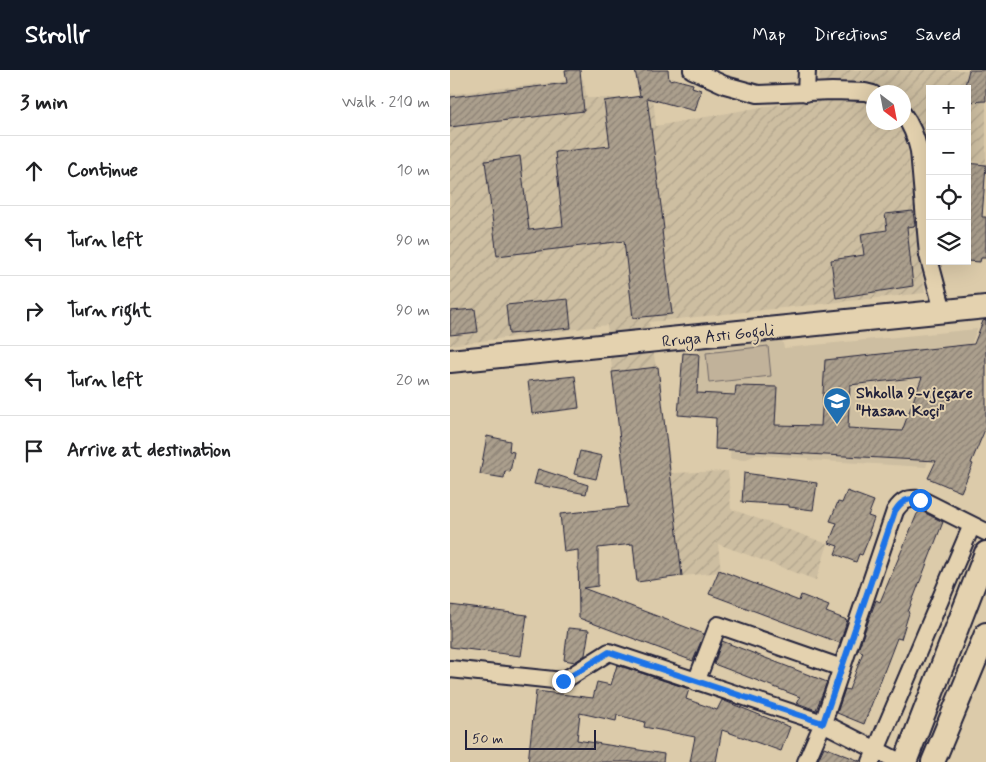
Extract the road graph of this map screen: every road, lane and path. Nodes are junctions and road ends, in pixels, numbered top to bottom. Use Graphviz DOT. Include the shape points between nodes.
graph roads {
  1 [pos="692,70"];
  2 [pos="807,70"];
  3 [pos="866,92"];
  4 [pos="806,93"];
  5 [pos="911,125"];
  6 [pos="986,307"];
  7 [pos="943,311"];
  8 [pos="450,362"];
  9 [pos="979,529"];
  10 [pos="986,553"];
  11 [pos="986,634"];
  12 [pos="842,668"];
  13 [pos="450,669"];
  14 [pos="696,682"];
  15 [pos="823,723"];
  16 [pos="873,756"];
  17 [pos="806,762"];
  18 [pos="900,762"];
  19 [pos="905,762"];
  20 [pos="933,762"];
  1 -- 4 [label="street" via="725,85 758,94"];
  2 -- 4 [label="street"];
  3 -- 4 [label="street"];
  5 -- 7 [label="street" via="920,161 928,255"];
  6 -- 7 [label="street, Rruga Asti Gogoli"];
  7 -- 8 [label="street, Rruga Asti Gogoli"];
  9 -- 12 [label="street" via="920,500 910,498 901,502 895,511"];
  9 -- 16 [label="street"];
  10 -- 19 [label="street"];
  11 -- 20 [label="street"];
  12 -- 14 [label="street" via="718,625"];
  12 -- 15 [label="street"];
  13 -- 14 [label="street" via="563,681 609,652"];
  14 -- 15 [label="street"];
  15 -- 16 [label="street"];
  15 -- 17 [label="street"];
  16 -- 18 [label="street"];
}
